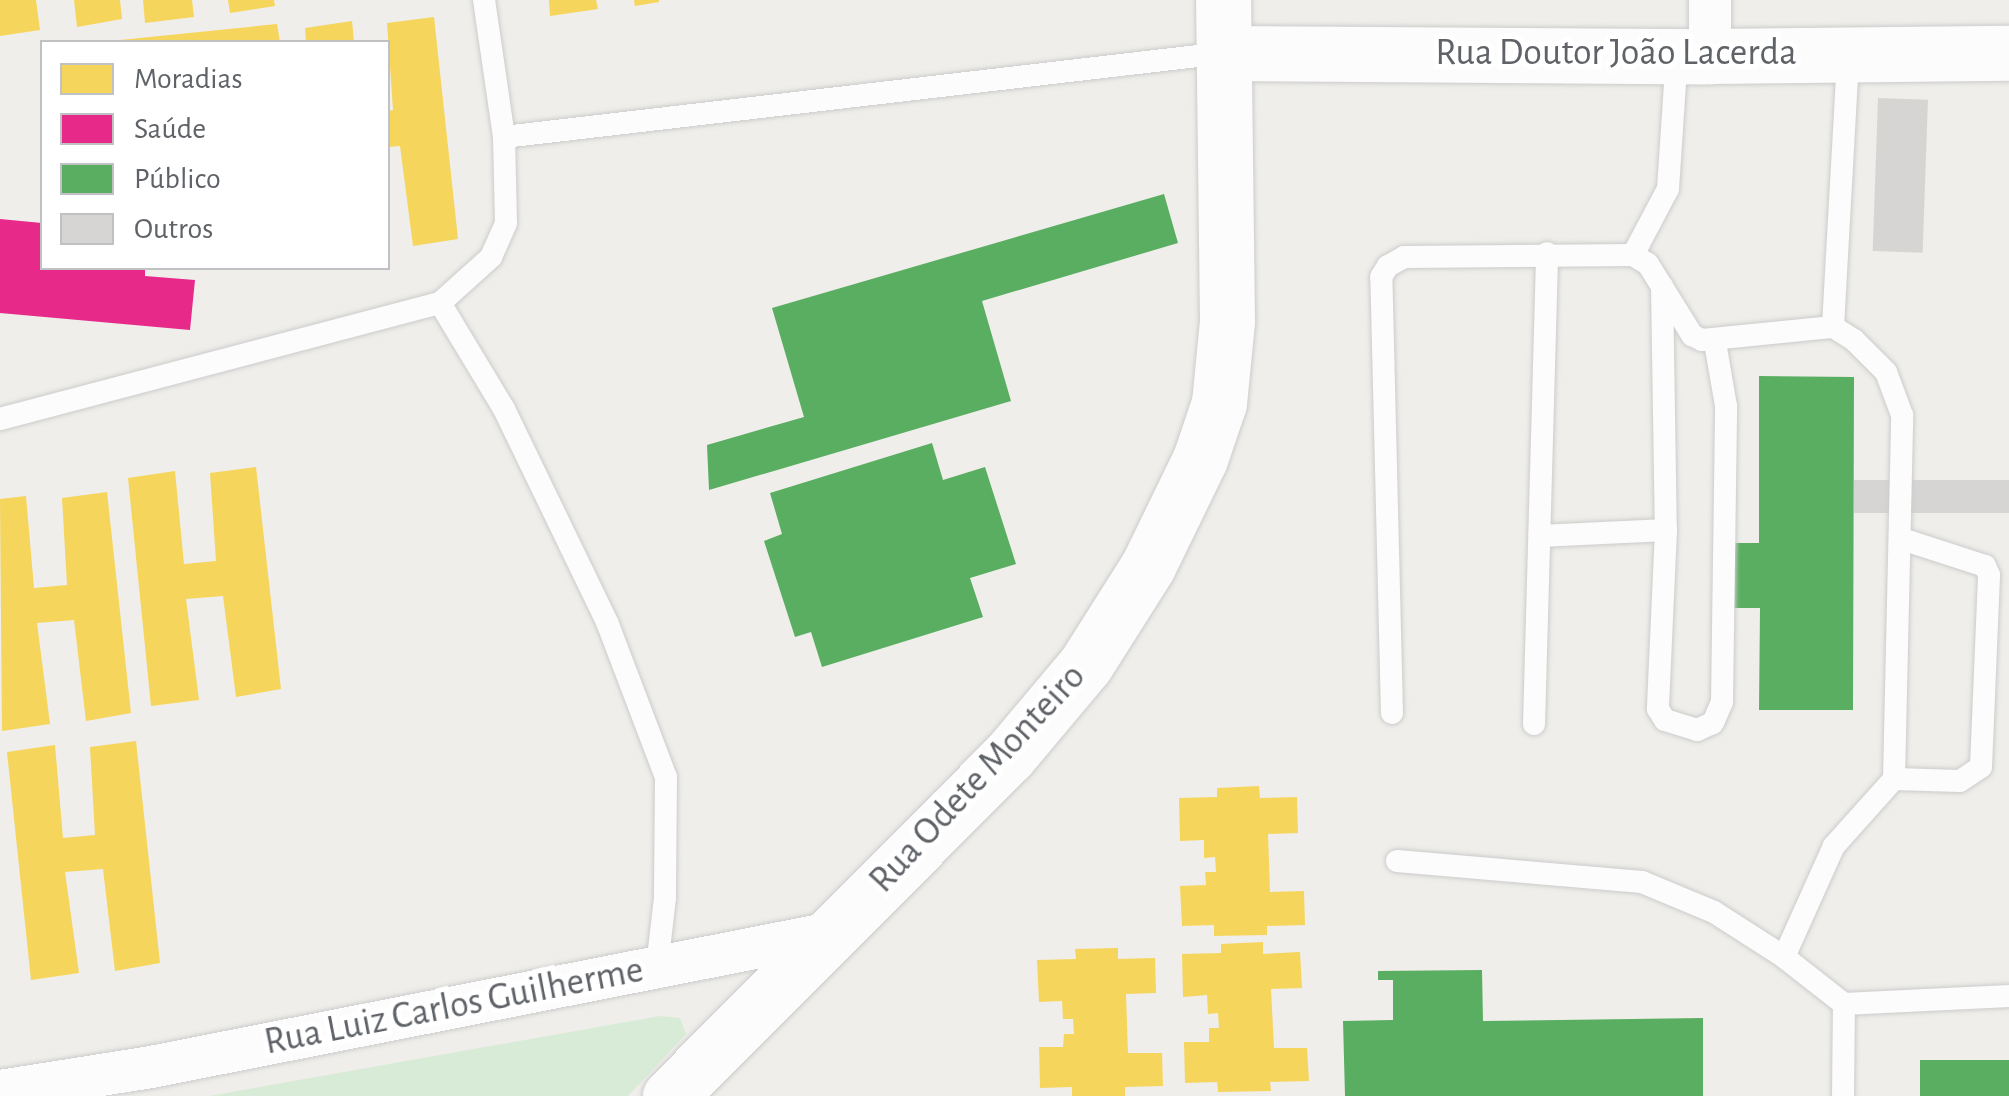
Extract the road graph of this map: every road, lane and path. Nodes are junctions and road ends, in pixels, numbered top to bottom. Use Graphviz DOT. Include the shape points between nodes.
graph roads {
  1 [pos="484,0"];
  2 [pos="1710,0"];
  3 [pos="1223,26"];
  4 [pos="2009,53"];
  5 [pos="1848,54"];
  6 [pos="1693,56"];
  7 [pos="504,137"];
  8 [pos="1547,253"];
  9 [pos="1632,255"];
  10 [pos="1662,286"];
  11 [pos="440,303"];
  12 [pos="1833,327"];
  13 [pos="1715,342"];
  14 [pos="0,419"];
  15 [pos="1666,530"];
  16 [pos="1540,536"];
  17 [pos="1902,539"];
  18 [pos="1392,713"];
  19 [pos="1534,724"];
  20 [pos="1894,778"];
  21 [pos="1397,861"];
  22 [pos="836,932"];
  23 [pos="1784,957"];
  24 [pos="657,966"];
  25 [pos="2009,996"];
  26 [pos="1844,1004"];
  27 [pos="82,1088"];
  28 [pos="0,1091"];
  29 [pos="670,1096"];
  30 [pos="1844,1096"];
  1 -- 7 [label="lane"];
  2 -- 6 [label="street"];
  3 -- 6 [label="main road, Rua Doutor João Lacerda"];
  3 -- 7 [label="lane"];
  3 -- 22 [label="main road, Rua Odete Monteiro" via="1227,321 1218,403 1200,459 1148,566 1086,664 1008,757"];
  4 -- 5 [label="main road, Rua Doutor João Lacerda"];
  5 -- 6 [label="main road, Rua Doutor João Lacerda"];
  5 -- 12 [label="lane"];
  6 -- 9 [label="lane" via="1668,189"];
  7 -- 11 [label="lane" via="506,224 491,257"];
  8 -- 9 [label="lane"];
  8 -- 16 [label="lane"];
  8 -- 18 [label="lane" via="1404,257 1382,277"];
  9 -- 10 [label="lane" via="1648,264"];
  10 -- 13 [label="lane" via="1692,335"];
  10 -- 15 [label="lane"];
  11 -- 14 [label="lane"];
  11 -- 24 [label="lane" via="504,409 606,622 666,777 666,898"];
  12 -- 13 [label="lane"];
  12 -- 17 [label="lane" via="1886,372 1902,415"];
  13 -- 15 [label="lane" via="1726,406 1722,702 1713,723 1697,730 1665,720 1658,709"];
  15 -- 16 [label="lane"];
  16 -- 19 [label="lane"];
  17 -- 20 [label="lane"];
  17 -- 20 [label="lane" via="1984,566 1989,575 1980,768 1960,782"];
  20 -- 23 [label="lane" via="1834,846"];
  21 -- 23 [label="lane" via="1642,882 1714,912"];
  22 -- 24 [label="street, Rua Luiz Carlos Guilherme"];
  22 -- 29 [label="main road, Rua Odete Monteiro"];
  23 -- 26 [label="lane"];
  24 -- 27 [label="street, Rua Luiz Carlos Guilherme"];
  25 -- 26 [label="lane"];
  26 -- 30 [label="lane"];
  27 -- 28 [label="street, Rua Luiz Carlos Guilherme"];
}
